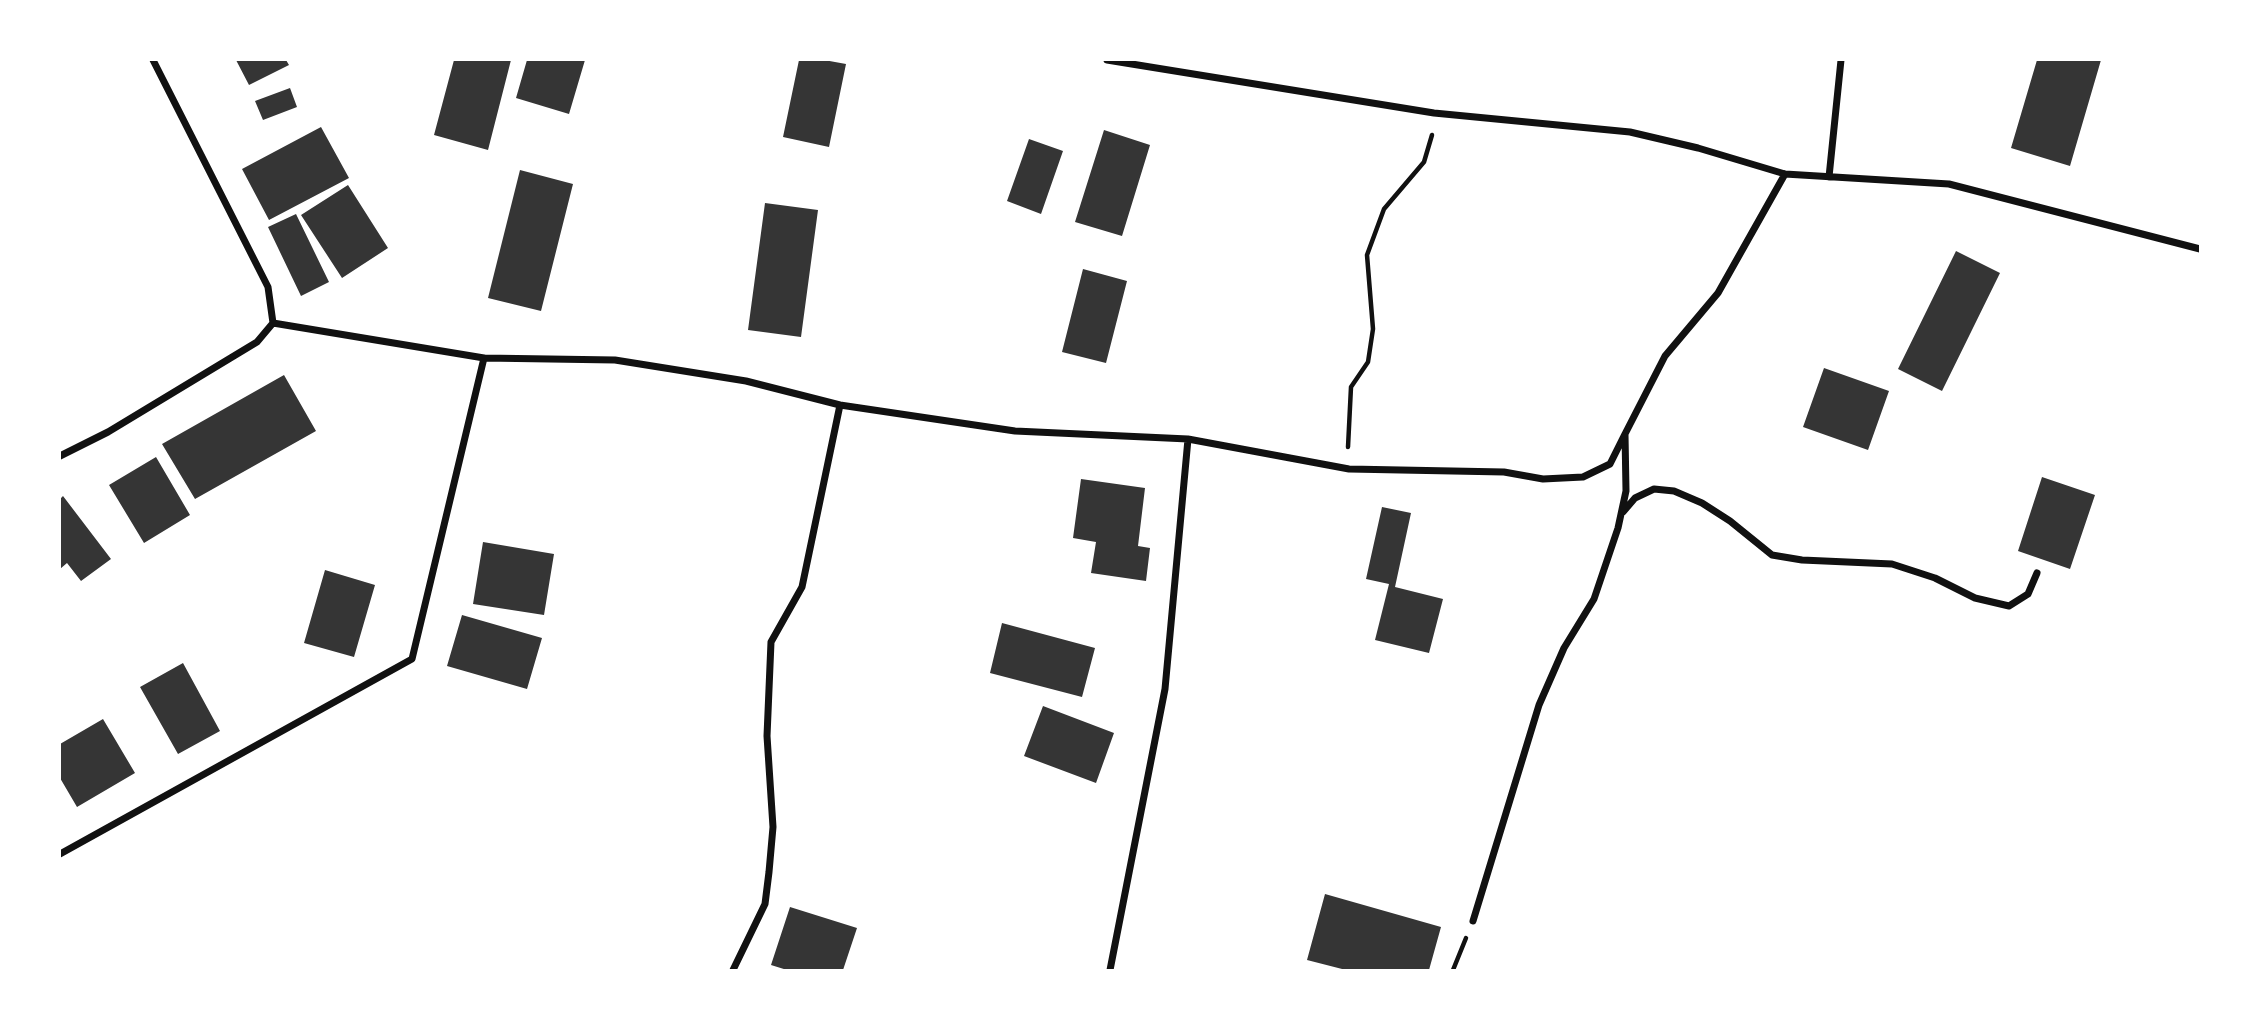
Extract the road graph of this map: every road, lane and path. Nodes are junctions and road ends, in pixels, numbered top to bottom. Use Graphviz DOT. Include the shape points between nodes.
graph roads {
  1 [pos="153,60"];
  2 [pos="1107,60"];
  3 [pos="1841,60"];
  4 [pos="1434,113"];
  5 [pos="1785,174"];
  6 [pos="1829,177"];
  7 [pos="2200,250"];
  8 [pos="273,323"];
  9 [pos="484,358"];
  10 [pos="840,405"];
  11 [pos="1625,434"];
  12 [pos="1188,439"];
  13 [pos="60,456"];
  14 [pos="1349,469"];
  15 [pos="1621,516"];
  16 [pos="2037,573"];
  17 [pos="60,854"];
  18 [pos="1473,921"];
  19 [pos="733,971"];
  20 [pos="1110,971"];
  21 [pos="1452,971"];
  1 -- 8 [label="street" via="268,287"];
  2 -- 4 [label="street"];
  3 -- 6 [label="street"];
  4 -- 5 [label="street" via="1630,132"];
  4 -- 14 [label="path" via="1424,162 1384,209 1367,256 1373,329 1368,362 1351,387"];
  5 -- 6 [label="street"];
  5 -- 11 [label="street" via="1718,293 1665,356"];
  6 -- 7 [label="street" via="1950,184"];
  8 -- 9 [label="street"];
  8 -- 13 [label="street" via="257,342"];
  9 -- 10 [label="street" via="615,360 746,381"];
  9 -- 17 [label="street" via="412,659"];
  10 -- 12 [label="street" via="1015,431"];
  10 -- 19 [label="street" via="802,587 771,642 767,736 773,827 766,893"];
  11 -- 14 [label="street" via="1610,464 1583,477"];
  11 -- 15 [label="street" via="1626,491"];
  12 -- 14 [label="street"];
  12 -- 20 [label="street" via="1165,690"];
  15 -- 16 [label="street" via="1635,498 1654,489 1674,491 1721,515 1772,555 1802,561 1892,564 1975,598 2009,606 2028,594"];
  15 -- 18 [label="street" via="1594,598 1564,648 1539,705"];
  18 -- 21 [label="path"];
}
